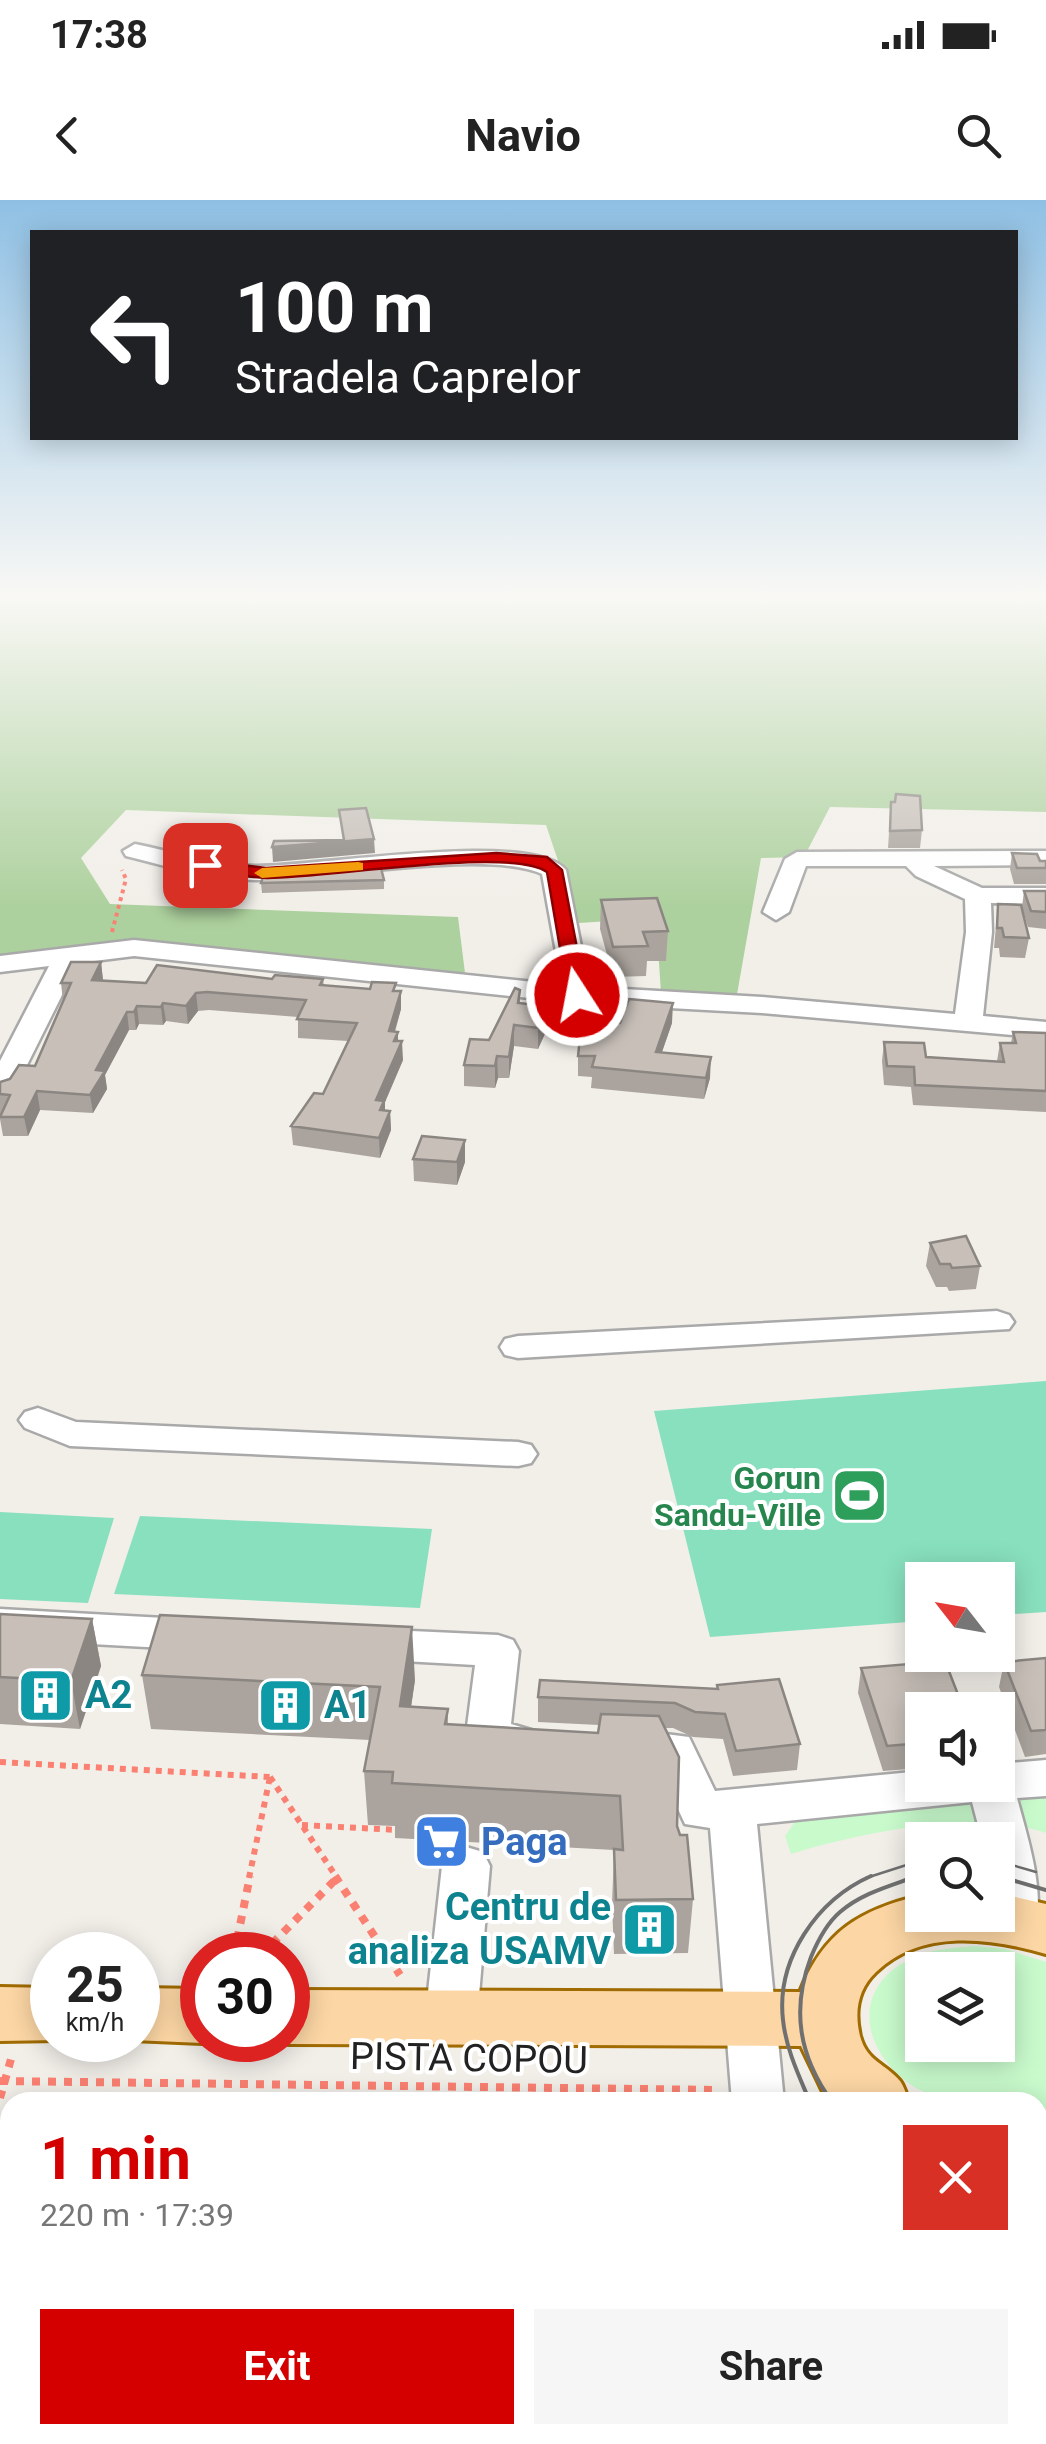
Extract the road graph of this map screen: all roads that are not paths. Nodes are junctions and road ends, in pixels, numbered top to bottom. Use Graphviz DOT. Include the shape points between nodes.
graph roads {
  1 [pos="136,851"];
  2 [pos="1046,858"];
  3 [pos="914,860"];
  4 [pos="978,895"];
  5 [pos="1046,896"];
  6 [pos="776,912"];
  7 [pos="69,954"];
  8 [pos="0,964"];
  9 [pos="577,995"];
  10 [pos="968,1024"];
  11 [pos="1046,1030"];
  12 [pos="0,1090"];
  13 [pos="997,1322"];
  14 [pos="518,1346"];
  15 [pos="38,1420"];
  16 [pos="518,1454"];
  17 [pos="0,1624"];
  18 [pos="239,1637"];
  19 [pos="339,1642"];
  20 [pos="1046,1778"];
  21 [pos="1015,1781"];
  22 [pos="905,1792"];
  23 [pos="995,1802"];
  24 [pos="732,1810"];
  25 [pos="466,1866"];
  26 [pos="1031,1924"];
  27 [pos="0,2014"];
  28 [pos="30,2015"];
  29 [pos="310,2017"];
  30 [pos="450,2019"];
  31 [pos="824,2019"];
  32 [pos="753,2021"];
  33 [pos="757,2092"];
  34 [pos="865,2092"];
  1 -- 9 [label="street" via="254,873 541,860 554,870"];
  2 -- 3 [label="street"];
  3 -- 4 [label="street"];
  3 -- 6 [label="street" via="796,859"];
  4 -- 5 [label="street"];
  4 -- 10 [label="street"];
  7 -- 8 [label="street"];
  7 -- 9 [label="street" via="107,949 229,957"];
  7 -- 12 [label="street"];
  9 -- 10 [label="street"];
  10 -- 11 [label="street"];
  13 -- 14 [label="street"];
  15 -- 16 [label="street" via="70,1434"];
  17 -- 18 [label="street"];
  19 -- 24 [label="street" via="498,1651 488,1734 516,1745 673,1749 701,1812"];
  20 -- 21 [label="street"];
  22 -- 24 [label="street"];
  23 -- 26 [label="street"];
  24 -- 32 [label="street"];
  25 -- 30 [label="street"];
  26 -- 31 [label="main road" via="945,1917 902,1925 845,1965 826,1995"];
  27 -- 28 [label="main road"];
  29 -- 30 [label="main road"];
  30 -- 32 [label="main road"];
  31 -- 32 [label="main road"];
  31 -- 34 [label="main road" via="846,2078"];
  32 -- 33 [label="street"];
}
